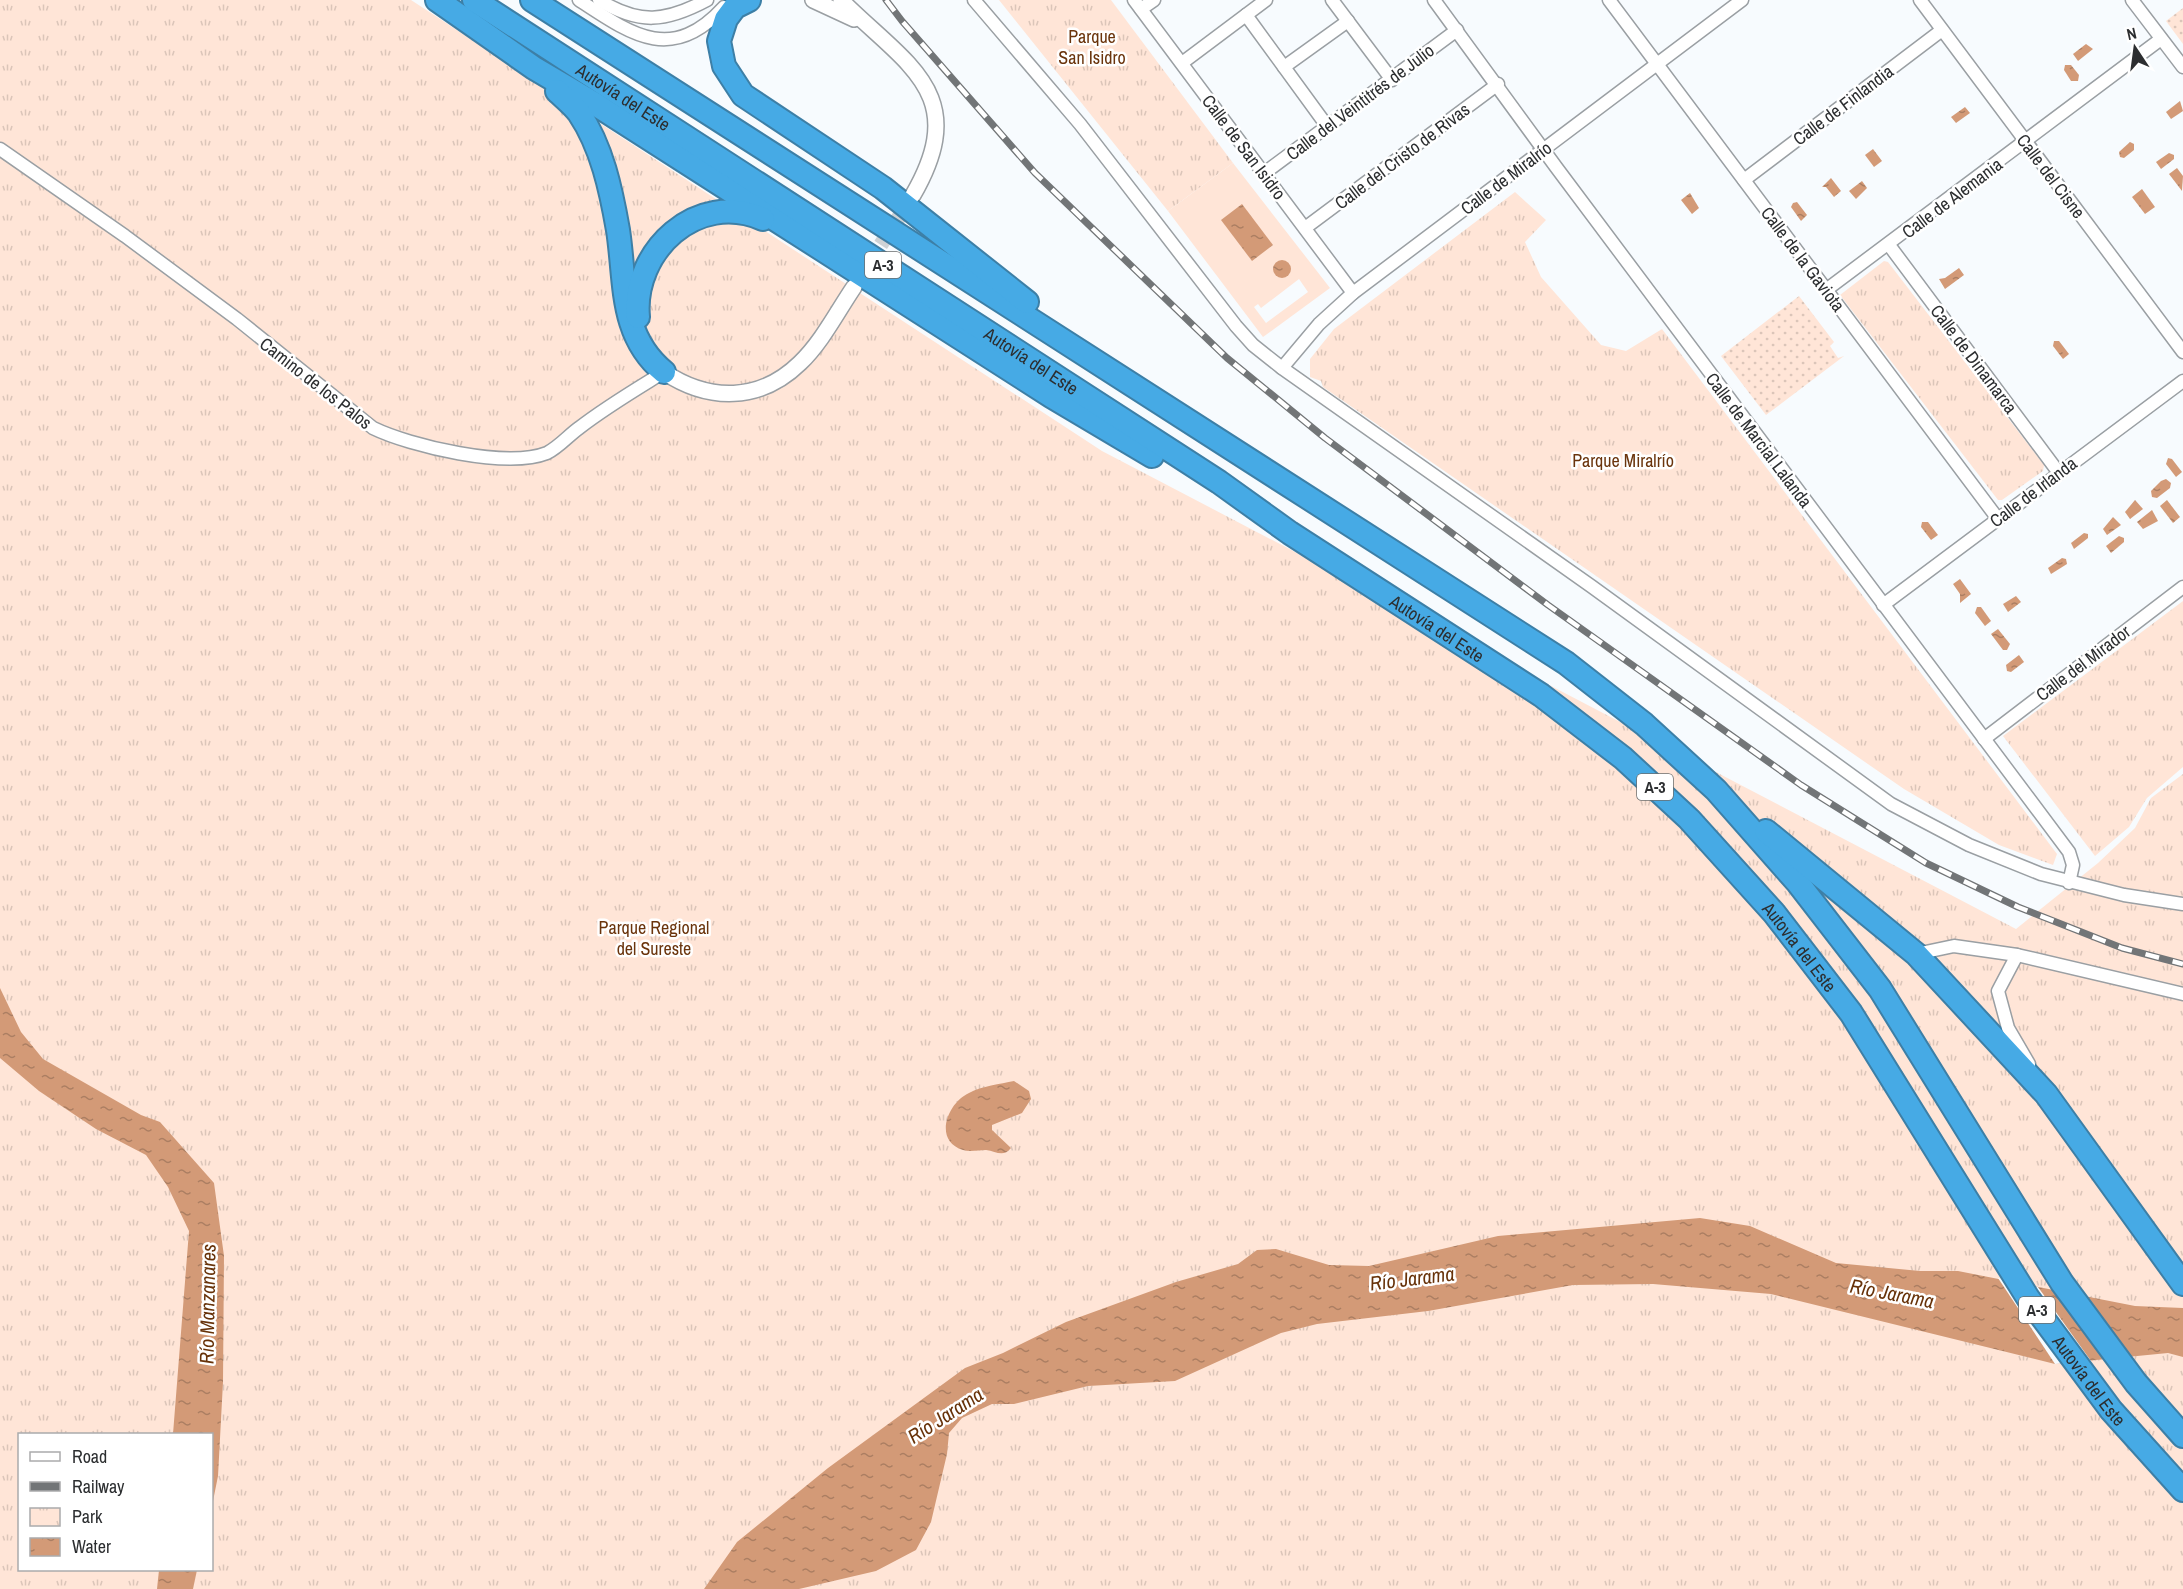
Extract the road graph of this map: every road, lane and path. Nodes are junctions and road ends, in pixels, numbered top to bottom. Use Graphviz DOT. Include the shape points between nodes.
graph roads {
  1 [pos="437,0"];
  2 [pos="474,0"];
  3 [pos="532,0"];
  4 [pos="579,0"];
  5 [pos="599,0"];
  6 [pos="707,0"];
  7 [pos="733,0"];
  8 [pos="749,0"];
  9 [pos="813,0"];
  10 [pos="841,0"];
  11 [pos="974,0"];
  12 [pos="1154,0"];
  13 [pos="1266,0"];
  14 [pos="1332,0"];
  15 [pos="1434,0"];
  16 [pos="1609,0"];
  17 [pos="1742,0"];
  18 [pos="1920,0"];
  19 [pos="2132,0"];
  20 [pos="1138,5"];
  21 [pos="1246,15"];
  22 [pos="1348,21"];
  23 [pos="865,24"];
  24 [pos="1457,30"];
  25 [pos="1942,30"];
  26 [pos="2161,39"];
  27 [pos="1182,63"];
  28 [pos="1656,63"];
  29 [pos="1284,67"];
  30 [pos="2183,67"];
  31 [pos="534,68"];
  32 [pos="1392,80"];
  33 [pos="1498,84"];
  34 [pos="1327,126"];
  35 [pos="2026,142"];
  36 [pos="0,149"];
  37 [pos="1544,149"];
  38 [pos="1263,174"];
  39 [pos="1744,180"];
  40 [pos="913,195"];
  41 [pos="1305,228"];
  42 [pos="795,234"];
  43 [pos="1889,245"];
  44 [pos="854,287"];
  45 [pos="1826,290"];
  46 [pos="1353,293"];
  47 [pos="1071,344"];
  48 [pos="2183,352"];
  49 [pos="1282,368"];
  50 [pos="664,372"];
  51 [pos="2183,381"];
  52 [pos="2059,473"];
  53 [pos="1998,519"];
  54 [pos="1290,533"];
  55 [pos="2183,587"];
  56 [pos="1883,605"];
  57 [pos="1984,739"];
  58 [pos="1716,790"];
  59 [pos="2069,883"];
  60 [pos="2183,904"];
  61 [pos="1916,954"];
  62 [pos="2017,955"];
  63 [pos="2183,994"];
  64 [pos="2046,1094"];
  65 [pos="2183,1284"];
  66 [pos="2183,1436"];
  67 [pos="2183,1490"];
  1 -- 31 [label="highway"];
  2 -- 54 [label="highway, Autovía del Este / A-3" via="1219,482"];
  3 -- 47 [label="highway, Autovía del Este / A-3"];
  4 -- 7 [label="street" via="618,26 657,40 697,31"];
  5 -- 6 [label="street" via="618,12 650,18 668,17"];
  8 -- 47 [label="highway" via="726,19 718,41 724,66 743,95 883,188 1050,319"];
  9 -- 23 [label="street"];
  10 -- 23 [label="street"];
  11 -- 49 [label="street" via="1080,124 1236,326"];
  12 -- 20 [label="street"];
  13 -- 21 [label="street"];
  14 -- 22 [label="street"];
  15 -- 24 [label="street, Calle de Marcial Lalanda"];
  16 -- 28 [label="street, Calle de la Gaviota"];
  17 -- 28 [label="street, Calle de Miralrío"];
  18 -- 25 [label="street, Calle del Cisne"];
  19 -- 26 [label="street"];
  20 -- 27 [label="street, Calle de San Isidro"];
  21 -- 27 [label="street"];
  21 -- 29 [label="street"];
  22 -- 29 [label="street"];
  22 -- 32 [label="street"];
  23 -- 40 [label="street" via="908,62 931,99 936,123 935,151"];
  24 -- 32 [label="street, Calle del Veintitrés de Julio"];
  24 -- 33 [label="street, Calle de Marcial Lalanda"];
  25 -- 35 [label="street, Calle del Cisne"];
  25 -- 39 [label="street, Calle de Finlandia"];
  26 -- 30 [label="street"];
  26 -- 35 [label="street, Calle de Alemania"];
  27 -- 38 [label="street, Calle de San Isidro"];
  28 -- 37 [label="street, Calle de Miralrío"];
  28 -- 39 [label="street, Calle de la Gaviota"];
  29 -- 34 [label="street"];
  31 -- 42 [label="highway"];
  31 -- 50 [label="highway" via="579,113 604,166 618,230 626,309 647,358"];
  32 -- 34 [label="street, Calle del Veintitrés de Julio"];
  33 -- 37 [label="street, Calle de Marcial Lalanda"];
  33 -- 41 [label="street, Calle del Cristo de Rivas"];
  34 -- 38 [label="street, Calle del Veintitrés de Julio"];
  35 -- 43 [label="street, Calle de Alemania"];
  35 -- 48 [label="street, Calle del Cisne"];
  36 -- 50 [label="street, Camino de los Palos" via="237,319 373,428 395,439 481,455 515,457 547,453"];
  37 -- 46 [label="street, Calle de Miralrío"];
  37 -- 56 [label="street, Calle de Marcial Lalanda"];
  38 -- 41 [label="street, Calle de San Isidro"];
  39 -- 45 [label="street, Calle de la Gaviota"];
  41 -- 46 [label="street, Calle de San Isidro"];
  42 -- 50 [label="highway" via="756,216 736,212 706,214 682,225 660,244 646,265 637,299 639,327"];
  42 -- 54 [label="highway" via="1051,396 1263,523"];
  43 -- 45 [label="street, Calle de Alemania"];
  43 -- 52 [label="street, Calle de Dinamarca"];
  44 -- 50 [label="street" via="802,362 771,383 733,393 706,392 692,389"];
  45 -- 53 [label="street, Calle de la Gaviota"];
  46 -- 49 [label="street, Calle de Miralrío" via="1318,324"];
  47 -- 58 [label="highway, Autovía del Este / A-3" via="1566,663 1644,724"];
  49 -- 59 [label="street" via="1891,804 1986,853"];
  51 -- 52 [label="street, Calle de Irlanda"];
  52 -- 53 [label="street, Calle de Irlanda"];
  53 -- 56 [label="street, Calle de Irlanda"];
  54 -- 67 [label="highway, Autovía del Este / A-3" via="1541,695 1623,758 1689,819 1774,913 1851,1012 2028,1298 2111,1410"];
  55 -- 57 [label="street, Calle del Mirador"];
  56 -- 57 [label="street, Calle de Marcial Lalanda"];
  57 -- 59 [label="street, Calle de Marcial Lalanda" via="2069,852 2073,865"];
  58 -- 61 [label="highway"];
  58 -- 66 [label="highway, Autovía del Este / A-3" via="1798,883 1880,989 2062,1283 2136,1383"];
  59 -- 60 [label="street"];
  61 -- 62 [label="street" via="1954,946"];
  61 -- 64 [label="highway"];
  62 -- 63 [label="street"];
  62 -- 64 [label="street" via="1998,991 2008,1028"];
  64 -- 65 [label="highway"];
}
